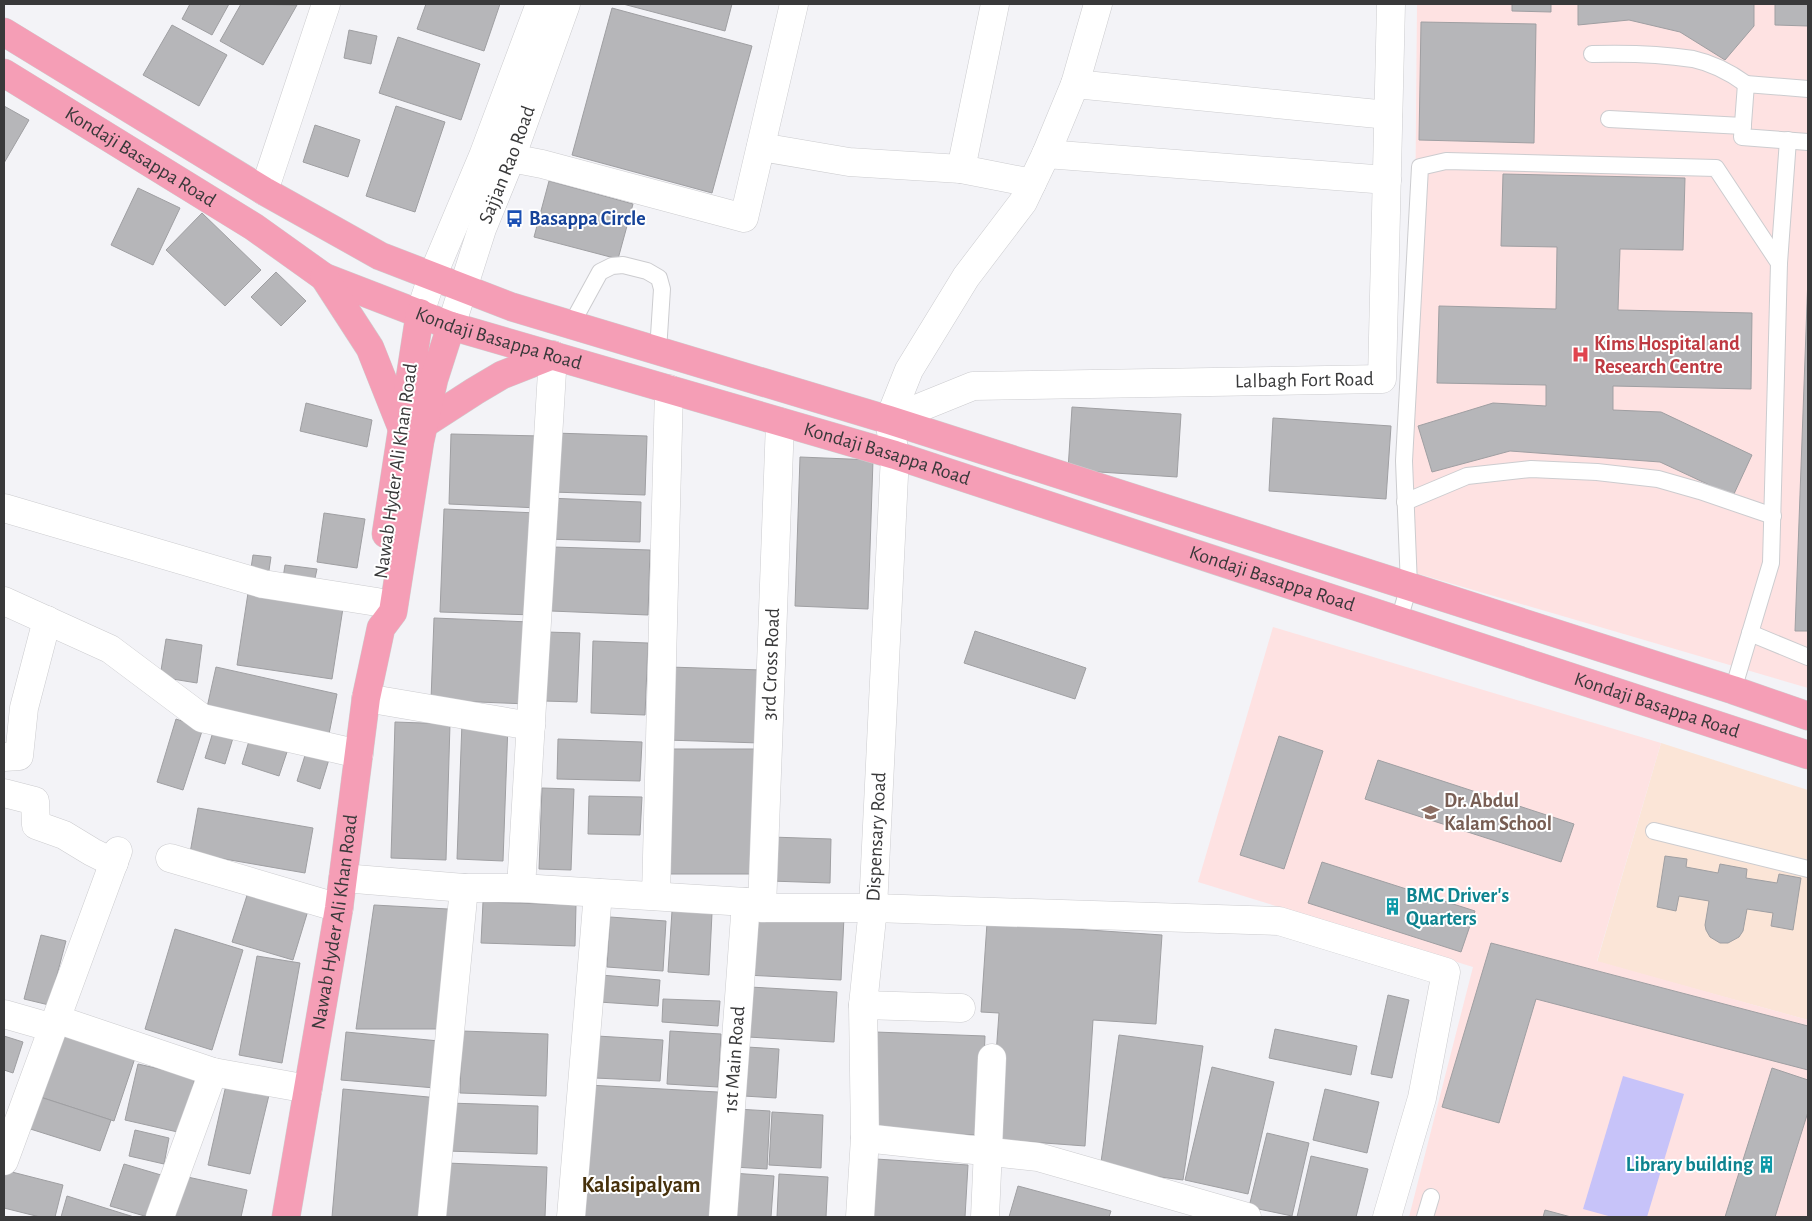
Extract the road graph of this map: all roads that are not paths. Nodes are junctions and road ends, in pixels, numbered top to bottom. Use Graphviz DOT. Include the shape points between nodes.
graph roads {
  1 [pos="326,4"];
  2 [pos="540,4"];
  3 [pos="566,4"];
  4 [pos="794,4"];
  5 [pos="995,4"];
  6 [pos="1098,4"];
  7 [pos="1391,4"];
  8 [pos="4,32"];
  9 [pos="1592,54"];
  10 [pos="4,73"];
  11 [pos="1075,84"];
  12 [pos="1746,84"];
  13 [pos="1808,89"];
  14 [pos="1388,115"];
  15 [pos="1610,119"];
  16 [pos="1743,126"];
  17 [pos="1788,140"];
  18 [pos="1808,142"];
  19 [pos="761,147"];
  20 [pos="1046,154"];
  21 [pos="511,158"];
  22 [pos="961,169"];
  23 [pos="1387,180"];
  24 [pos="1032,183"];
  25 [pos="264,191"];
  26 [pos="1779,263"];
  27 [pos="432,276"];
  28 [pos="324,277"];
  29 [pos="462,289"];
  30 [pos="420,313"];
  31 [pos="571,325"];
  32 [pos="451,326"];
  33 [pos="658,351"];
  34 [pos="553,355"];
  35 [pos="669,389"];
  36 [pos="889,420"];
  37 [pos="780,422"];
  38 [pos="413,426"];
  39 [pos="895,455"];
  40 [pos="1406,502"];
  41 [pos="4,508"];
  42 [pos="1773,516"];
  43 [pos="1409,586"];
  44 [pos="4,601"];
  45 [pos="377,602"];
  46 [pos="47,620"];
  47 [pos="1399,620"];
  48 [pos="381,628"];
  49 [pos="1750,633"];
  50 [pos="1808,657"];
  51 [pos="1734,690"];
  52 [pos="366,698"];
  53 [pos="1808,716"];
  54 [pos="531,726"];
  55 [pos="359,754"];
  56 [pos="1808,755"];
  57 [pos="4,756"];
  58 [pos="4,793"];
  59 [pos="1654,831"];
  60 [pos="170,858"];
  61 [pos="1808,868"];
  62 [pos="343,878"];
  63 [pos="464,888"];
  64 [pos="521,888"];
  65 [pos="598,893"];
  66 [pos="656,896"];
  67 [pos="754,905"];
  68 [pos="339,908"];
  69 [pos="873,908"];
  70 [pos="863,1006"];
  71 [pos="961,1008"];
  72 [pos="4,1014"];
  73 [pos="54,1023"];
  74 [pos="992,1058"];
  75 [pos="213,1072"];
  76 [pos="308,1089"];
  77 [pos="865,1138"];
  78 [pos="988,1151"];
  79 [pos="4,1161"];
  80 [pos="1431,1197"];
  81 [pos="160,1217"];
  82 [pos="286,1217"];
  83 [pos="432,1217"];
  84 [pos="571,1217"];
  85 [pos="723,1217"];
  86 [pos="860,1217"];
  87 [pos="986,1217"];
  88 [pos="1246,1217"];
  89 [pos="1387,1217"];
  90 [pos="1425,1217"];
  1 -- 25 [label="street"];
  2 -- 27 [label="street" via="483,156"];
  3 -- 21 [label="street, Sajjan Rao Road"];
  4 -- 19 [label="street"];
  5 -- 22 [label="street"];
  6 -- 11 [label="street"];
  7 -- 14 [label="street, Lalbagh Fort Road"];
  8 -- 25 [label="main road, Kondaji Basappa Road"];
  9 -- 12 [label="lane" via="1622,53 1694,60 1731,74"];
  10 -- 28 [label="main road, Kondaji Basappa Road" via="254,227"];
  11 -- 14 [label="street"];
  11 -- 20 [label="street"];
  12 -- 13 [label="lane"];
  12 -- 16 [label="lane"];
  14 -- 23 [label="street, Lalbagh Fort Road"];
  15 -- 16 [label="lane"];
  16 -- 17 [label="lane" via="1742,137"];
  17 -- 18 [label="lane"];
  17 -- 26 [label="lane"];
  19 -- 21 [label="street" via="744,218"];
  19 -- 22 [label="street" via="849,162"];
  20 -- 23 [label="street"];
  20 -- 24 [label="street"];
  21 -- 29 [label="street, Sajjan Rao Road" via="488,211"];
  22 -- 24 [label="street"];
  23 -- 36 [label="street, Lalbagh Fort Road" via="1382,379 974,386"];
  24 -- 36 [label="street" via="1024,202 966,277 910,370"];
  25 -- 27 [label="main road, Kondaji Basappa Road" via="380,256"];
  26 -- 40 [label="lane" via="1716,168 1446,162 1420,167 1404,461"];
  26 -- 42 [label="lane"];
  27 -- 29 [label="main road, Kondaji Basappa Road"];
  27 -- 30 [label="street"];
  28 -- 30 [label="main road, Kondaji Basappa Road"];
  28 -- 38 [label="main road" via="370,348"];
  29 -- 31 [label="main road, Kondaji Basappa Road"];
  29 -- 32 [label="street, Sajjan Rao Road"];
  30 -- 32 [label="main road, Kondaji Basappa Road"];
  30 -- 38 [label="main road, Nawab Hyder Ali Khan Road"];
  31 -- 33 [label="main road, Kondaji Basappa Road"];
  31 -- 33 [label="lane" via="600,272 623,265 647,271 659,278 662,289"];
  32 -- 34 [label="main road, Kondaji Basappa Road"];
  32 -- 38 [label="main road, Nawab Hyder Ali Khan Road" via="434,379"];
  33 -- 36 [label="main road, Kondaji Basappa Road"];
  34 -- 35 [label="main road, Kondaji Basappa Road"];
  34 -- 38 [label="main road" via="474,390"];
  34 -- 54 [label="street"];
  35 -- 37 [label="main road, Kondaji Basappa Road"];
  35 -- 66 [label="street"];
  36 -- 39 [label="street, Dispensary Road"];
  36 -- 43 [label="main road, Kondaji Basappa Road"];
  37 -- 39 [label="main road, Kondaji Basappa Road"];
  37 -- 67 [label="street, 3rd Cross Road"];
  38 -- 45 [label="main road, Nawab Hyder Ali Khan Road"];
  38 -- 48 [label="main road, Nawab Hyder Ali Khan Road" via="408,508 393,612"];
  39 -- 47 [label="main road, Kondaji Basappa Road"];
  39 -- 69 [label="street, Dispensary Road"];
  40 -- 42 [label="lane" via="1467,476 1531,469 1658,479"];
  40 -- 43 [label="lane"];
  41 -- 45 [label="street" via="263,584"];
  42 -- 49 [label="lane" via="1771,563"];
  43 -- 47 [label="lane"];
  43 -- 51 [label="main road, Kondaji Basappa Road"];
  44 -- 46 [label="street"];
  45 -- 48 [label="main road, Nawab Hyder Ali Khan Road"];
  46 -- 55 [label="street" via="110,650 202,718"];
  46 -- 57 [label="street" via="24,708 19,756"];
  47 -- 56 [label="main road, Kondaji Basappa Road"];
  48 -- 52 [label="main road, Nawab Hyder Ali Khan Road"];
  49 -- 50 [label="lane"];
  49 -- 51 [label="lane"];
  51 -- 53 [label="main road, Kondaji Basappa Road"];
  52 -- 54 [label="street"];
  52 -- 55 [label="main road, Nawab Hyder Ali Khan Road"];
  54 -- 64 [label="street"];
  55 -- 62 [label="main road, Nawab Hyder Ali Khan Road"];
  58 -- 73 [label="street" via="34,801 36,825 64,835 92,852 116,857"];
  59 -- 61 [label="lane"];
  60 -- 68 [label="street"];
  62 -- 63 [label="street"];
  62 -- 68 [label="main road, Nawab Hyder Ali Khan Road"];
  63 -- 64 [label="street"];
  63 -- 83 [label="street"];
  64 -- 65 [label="street"];
  65 -- 66 [label="street"];
  65 -- 84 [label="street"];
  66 -- 67 [label="street"];
  67 -- 69 [label="street"];
  67 -- 85 [label="street, 1st Main Road"];
  68 -- 76 [label="main road, Nawab Hyder Ali Khan Road"];
  69 -- 70 [label="street, Dispensary Road"];
  69 -- 89 [label="street" via="1279,921 1446,972 1422,1098"];
  70 -- 71 [label="street"];
  70 -- 77 [label="street, Dispensary Road"];
  72 -- 73 [label="street"];
  73 -- 75 [label="street"];
  73 -- 79 [label="street"];
  74 -- 78 [label="street"];
  75 -- 76 [label="street"];
  75 -- 81 [label="street"];
  76 -- 82 [label="main road, Nawab Hyder Ali Khan Road"];
  77 -- 78 [label="street"];
  77 -- 86 [label="street, Dispensary Road"];
  78 -- 87 [label="street"];
  78 -- 88 [label="street" via="1038,1157"];
  80 -- 90 [label="lane"];
}
